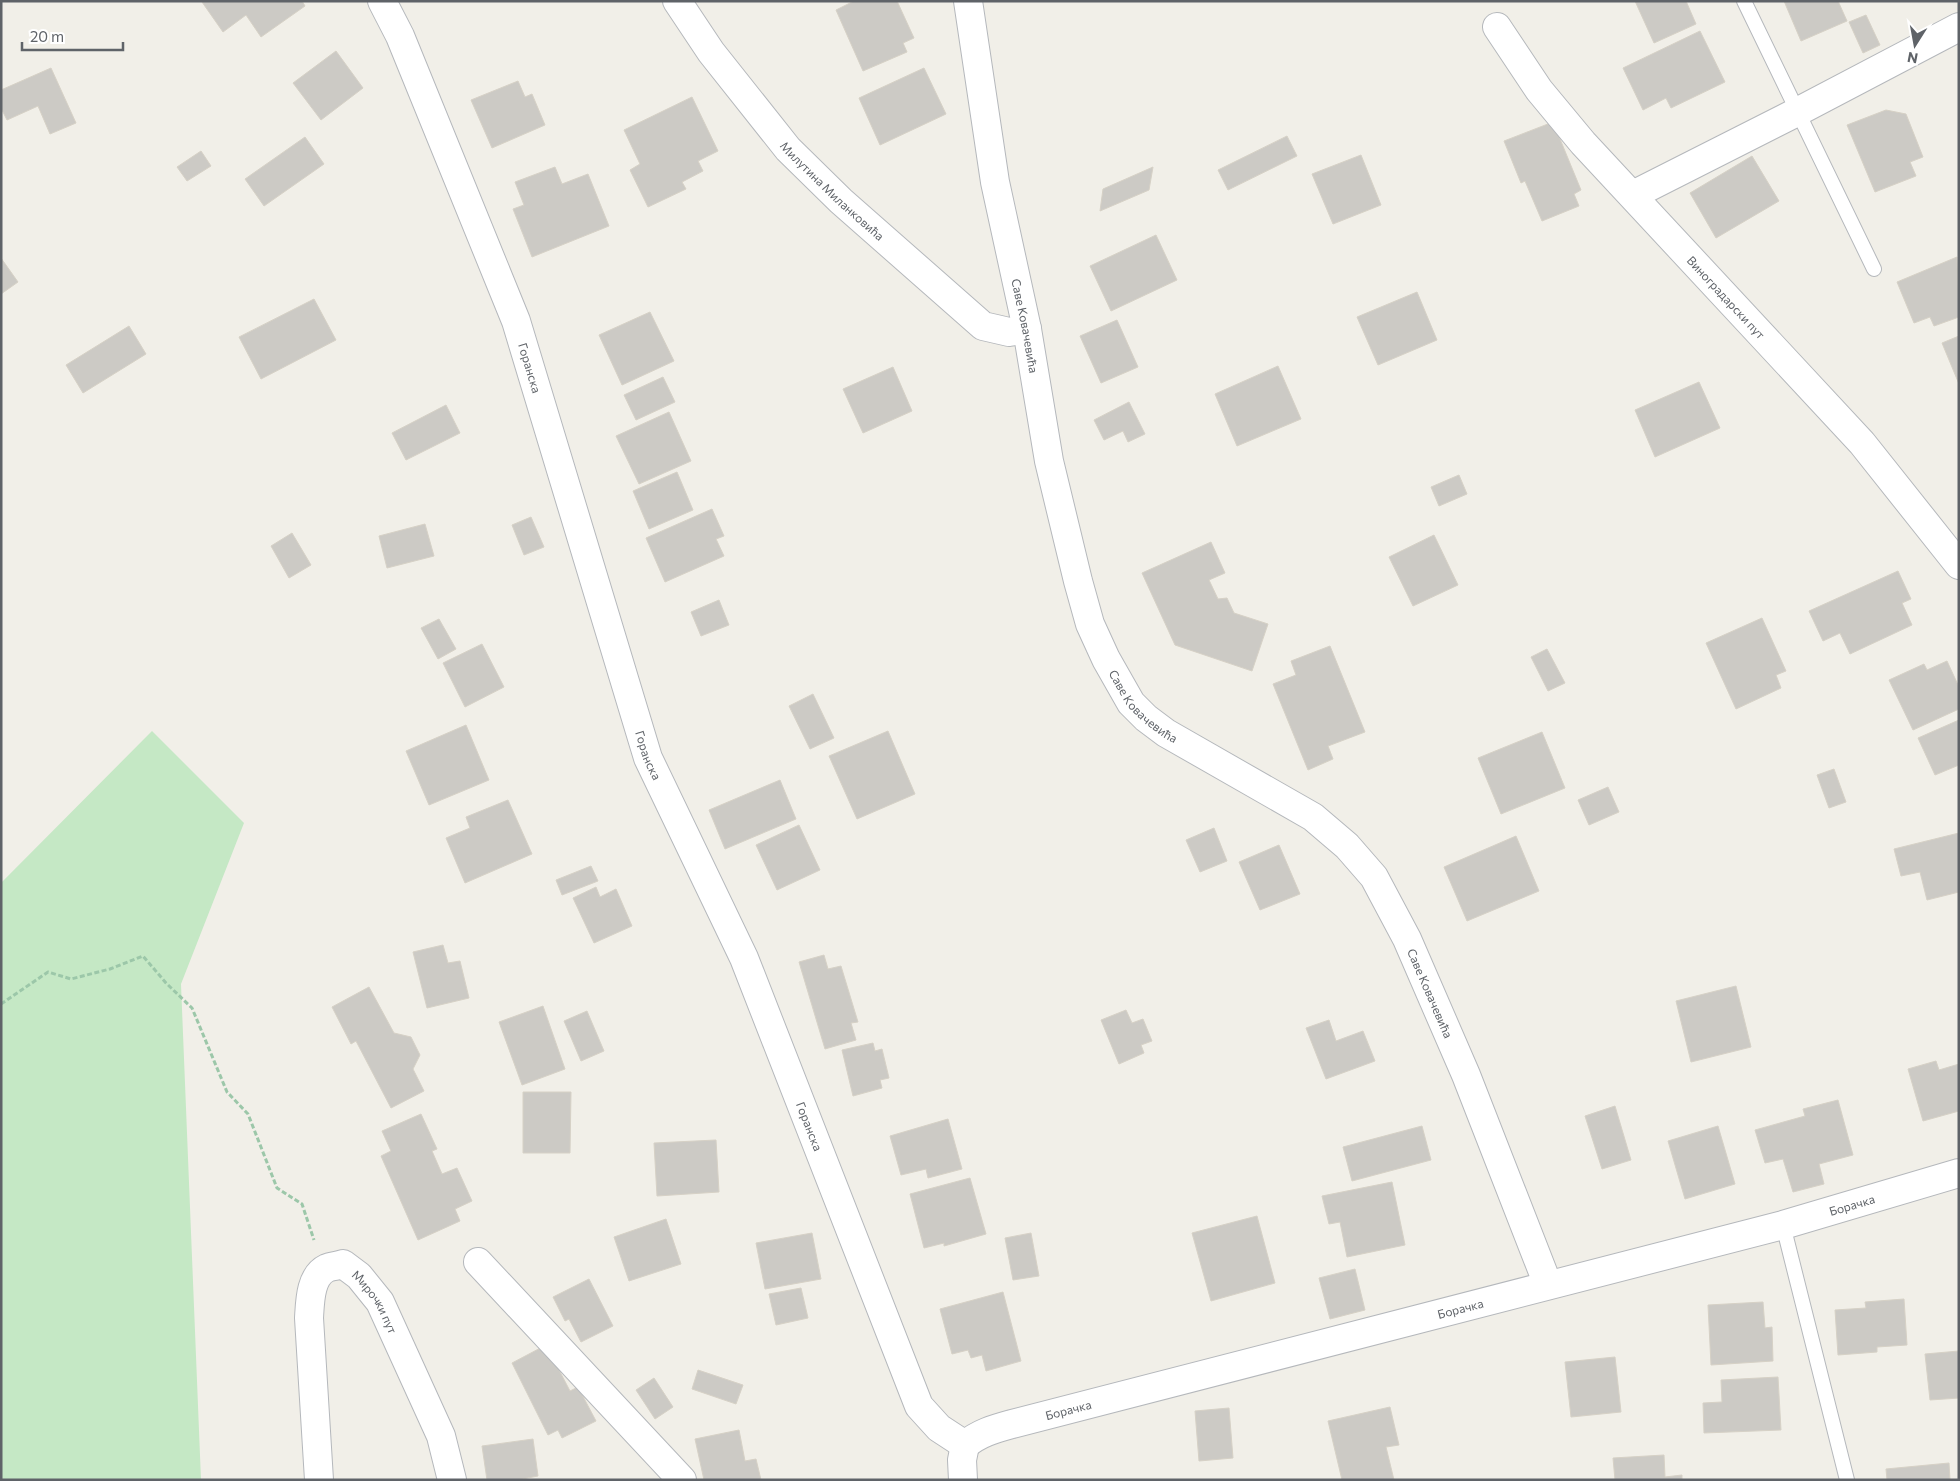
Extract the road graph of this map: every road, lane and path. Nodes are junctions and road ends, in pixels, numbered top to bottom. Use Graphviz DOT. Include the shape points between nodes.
graph roads {
  1 [pos="382,1"];
  2 [pos="677,1"];
  3 [pos="968,1"];
  4 [pos="1744,1"];
  5 [pos="1497,27"];
  6 [pos="1959,27"];
  7 [pos="1797,112"];
  8 [pos="1633,196"];
  9 [pos="1874,268"];
  10 [pos="1027,329"];
  11 [pos="1959,565"];
  12 [pos="1,1004"];
  13 [pos="1959,1174"];
  14 [pos="1783,1225"];
  15 [pos="478,1262"];
  16 [pos="326,1268"];
  17 [pos="1548,1286"];
  18 [pos="965,1445"];
  19 [pos="672,1476"];
  20 [pos="319,1480"];
  21 [pos="452,1480"];
  22 [pos="963,1480"];
  23 [pos="1847,1480"];
  1 -- 18 [label="street, Горанска" via="400,36 516,321 648,758 744,958 919,1406 939,1428"];
  2 -- 10 [label="street, Милутина Миланковића" via="711,52 788,149 841,201 983,326 1009,332"];
  3 -- 10 [label="street, Саве Ковачевића" via="995,182"];
  4 -- 7 [label="lane"];
  5 -- 8 [label="street, Виноградарски пут" via="1539,90"];
  6 -- 7 [label="street"];
  7 -- 8 [label="street"];
  7 -- 9 [label="lane"];
  8 -- 11 [label="street, Виноградарски пут" via="1862,443"];
  10 -- 17 [label="street, Саве Ковачевића" via="1049,461 1090,624 1106,658 1131,703 1146,718 1166,733 1313,817 1347,846 1374,877 1407,939 1466,1075"];
  12 -- 16 [label="path" via="48,972 72,979 143,956 192,1008 227,1092 248,1114 278,1188 302,1204"];
  13 -- 14 [label="street, Борачка"];
  14 -- 17 [label="street, Борачка"];
  14 -- 23 [label="lane"];
  15 -- 19 [label="street"];
  16 -- 20 [label="street" via="315,1280 310,1295 309,1318"];
  16 -- 21 [label="street, Мирочки пут" via="342,1264 358,1276 380,1302 441,1436"];
  17 -- 18 [label="street, Борачка" via="1012,1424 986,1432"];
  18 -- 22 [label="street"];
}
